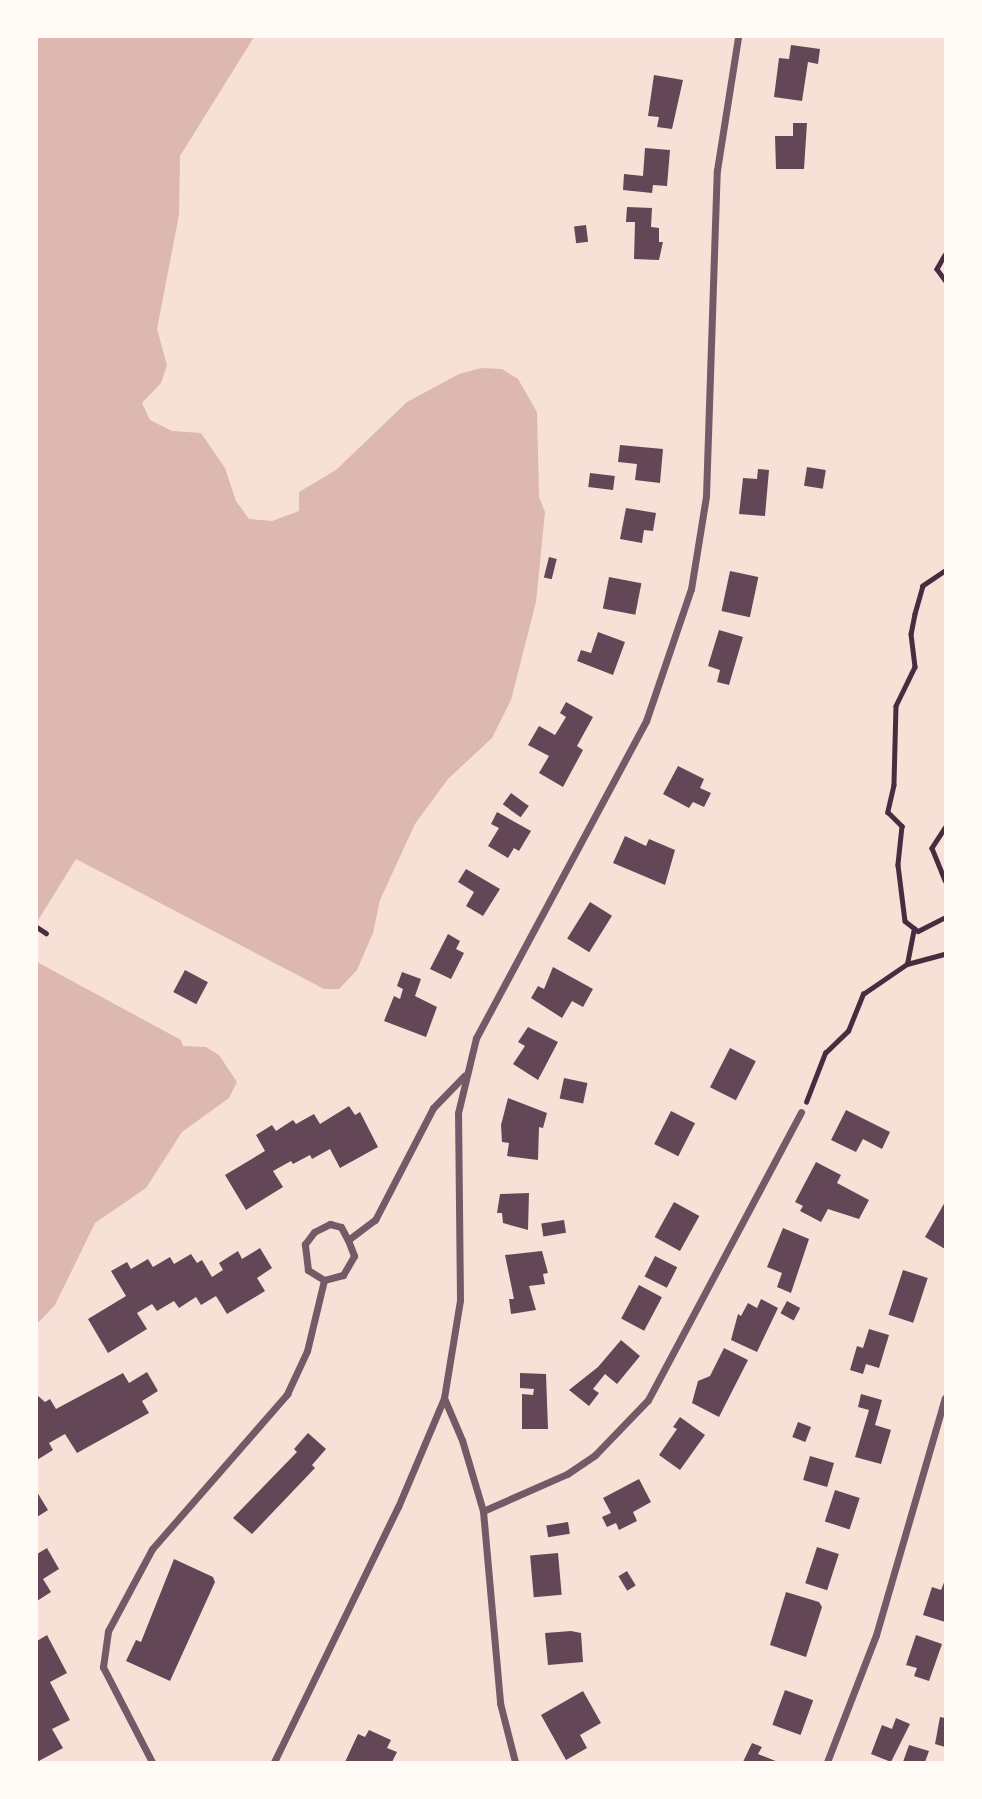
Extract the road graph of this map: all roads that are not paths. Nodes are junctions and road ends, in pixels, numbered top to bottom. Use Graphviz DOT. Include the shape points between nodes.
graph roads {
  1 [pos="738,37"];
  2 [pos="465,1075"];
  3 [pos="801,1112"];
  4 [pos="348,1240"];
  5 [pos="324,1280"];
  6 [pos="443,1398"];
  7 [pos="945,1398"];
  8 [pos="483,1511"];
  9 [pos="152,1762"];
  10 [pos="274,1762"];
  11 [pos="515,1762"];
  12 [pos="827,1762"];
  1 -- 2 [label="street" via="717,170 707,483 691,589 646,721 491,1003"];
  2 -- 4 [label="street" via="433,1108 375,1220"];
  2 -- 6 [label="street" via="456,1152 460,1300"];
  3 -- 8 [label="street" via="648,1400 595,1455 567,1474"];
  4 -- 5 [label="street" via="354,1256 350,1266 343,1275"];
  4 -- 5 [label="street" via="341,1227 330,1224 314,1232 306,1244 308,1270"];
  5 -- 9 [label="street" via="307,1351 287,1394 152,1549 108,1631 103,1667"];
  6 -- 8 [label="street" via="466,1451"];
  6 -- 10 [label="street" via="393,1518"];
  7 -- 12 [label="street" via="876,1635"];
  8 -- 11 [label="street" via="500,1703"];
}
